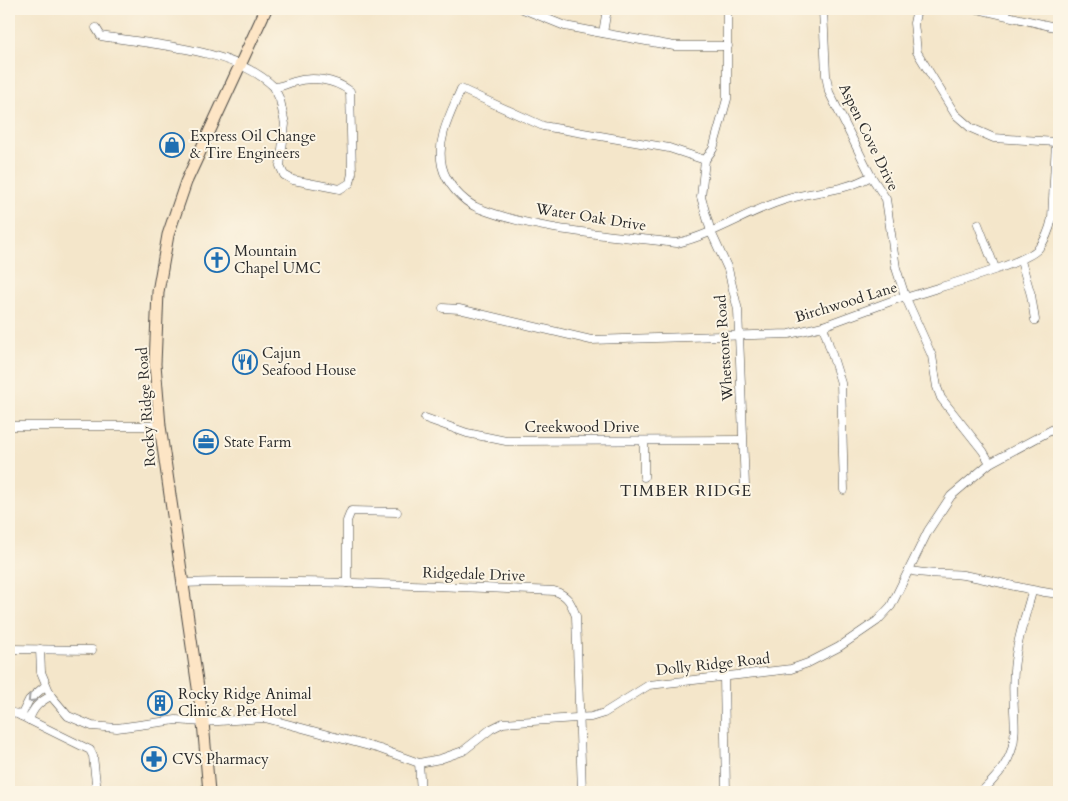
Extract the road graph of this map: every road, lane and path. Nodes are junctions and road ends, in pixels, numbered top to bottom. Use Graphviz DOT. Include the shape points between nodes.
graph roads {
  1 [pos="266,9"];
  2 [pos="523,9"];
  3 [pos="607,9"];
  4 [pos="727,9"];
  5 [pos="823,9"];
  6 [pos="917,9"];
  7 [pos="978,9"];
  8 [pos="96,28"];
  9 [pos="1059,28"];
  10 [pos="603,33"];
  11 [pos="728,46"];
  12 [pos="240,66"];
  13 [pos="274,87"];
  14 [pos="1059,130"];
  15 [pos="1056,142"];
  16 [pos="706,160"];
  17 [pos="871,176"];
  18 [pos="978,224"];
  19 [pos="711,232"];
  20 [pos="1021,261"];
  21 [pos="995,268"];
  22 [pos="905,296"];
  23 [pos="443,308"];
  24 [pos="1035,320"];
  25 [pos="823,326"];
  26 [pos="739,334"];
  27 [pos="426,418"];
  28 [pos="9,426"];
  29 [pos="160,426"];
  30 [pos="1059,426"];
  31 [pos="742,440"];
  32 [pos="644,441"];
  33 [pos="990,463"];
  34 [pos="644,478"];
  35 [pos="745,486"];
  36 [pos="844,490"];
  37 [pos="397,512"];
  38 [pos="909,570"];
  39 [pos="181,583"];
  40 [pos="347,583"];
  41 [pos="1032,592"];
  42 [pos="1059,594"];
  43 [pos="9,649"];
  44 [pos="40,649"];
  45 [pos="92,650"];
  46 [pos="724,677"];
  47 [pos="45,686"];
  48 [pos="51,696"];
  49 [pos="9,712"];
  50 [pos="21,716"];
  51 [pos="579,718"];
  52 [pos="29,720"];
  53 [pos="202,722"];
  54 [pos="419,763"];
  55 [pos="97,792"];
  56 [pos="209,792"];
  57 [pos="421,792"];
  58 [pos="582,792"];
  59 [pos="726,792"];
  60 [pos="981,792"];
  1 -- 12 [label="main road, Rocky Ridge Road"];
  2 -- 10 [label="street" via="565,26"];
  3 -- 10 [label="street"];
  4 -- 11 [label="street, Whetstone Road"];
  5 -- 17 [label="street, Aspen Cove Drive" via="829,92"];
  6 -- 15 [label="street" via="914,22 917,52 955,114 971,128 994,138"];
  7 -- 9 [label="street"];
  8 -- 12 [label="street" via="101,36 214,55"];
  10 -- 11 [label="street" via="674,46"];
  11 -- 16 [label="street, Whetstone Road" via="727,99 713,149"];
  12 -- 13 [label="street" via="262,75"];
  12 -- 29 [label="main road, Rocky Ridge Road" via="186,182 168,235 158,292 155,364"];
  13 -- 13 [label="street" via="285,124 280,166 284,175 293,180 340,189 350,183 350,90 319,78"];
  14 -- 15 [label="street, Birchwood Lane"];
  15 -- 20 [label="street, Birchwood Lane" via="1050,228 1038,248"];
  16 -- 19 [label="street, Whetstone Road" via="701,197"];
  16 -- 19 [label="street, Water Oak Drive" via="669,148 543,126 461,89 445,126 441,148 442,166 448,180 462,198 478,207 543,226 677,243"];
  17 -- 19 [label="street, Water Oak Drive" via="841,190 790,198"];
  17 -- 22 [label="street, Aspen Cove Drive" via="886,200 896,268"];
  18 -- 21 [label="street"];
  19 -- 26 [label="street, Whetstone Road" via="734,288"];
  20 -- 21 [label="street, Birchwood Lane"];
  20 -- 24 [label="street"];
  21 -- 22 [label="street, Birchwood Lane"];
  22 -- 25 [label="street, Birchwood Lane"];
  22 -- 33 [label="street, Aspen Cove Drive" via="932,356 941,398"];
  23 -- 26 [label="street, Birchwood Lane" via="591,340"];
  25 -- 26 [label="street, Birchwood Lane" via="789,334"];
  25 -- 36 [label="street" via="840,383"];
  26 -- 31 [label="street, Whetstone Road"];
  27 -- 32 [label="street, Creekwood Drive" via="467,433 506,441"];
  28 -- 29 [label="street"];
  29 -- 39 [label="main road, Rocky Ridge Road"];
  30 -- 33 [label="street, Dolly Ridge Road"];
  31 -- 32 [label="street, Creekwood Drive"];
  31 -- 35 [label="street, Whetstone Road"];
  32 -- 34 [label="street"];
  33 -- 38 [label="street, Dolly Ridge Road" via="951,496 928,531"];
  37 -- 40 [label="street" via="351,511 347,521"];
  38 -- 41 [label="street" via="963,575"];
  38 -- 46 [label="street, Dolly Ridge Road" via="891,606 839,647 808,664 791,669"];
  39 -- 40 [label="street, Ridgedale Drive"];
  39 -- 53 [label="main road, Rocky Ridge Road"];
  40 -- 51 [label="street, Ridgedale Drive" via="562,593 570,600 576,616"];
  41 -- 42 [label="street"];
  41 -- 60 [label="street" via="1014,671 1016,734 998,777"];
  43 -- 44 [label="street"];
  44 -- 45 [label="street"];
  44 -- 47 [label="street" via="40,672"];
  46 -- 51 [label="street, Dolly Ridge Road" via="649,685 604,713"];
  46 -- 59 [label="street"];
  47 -- 48 [label="street"];
  47 -- 50 [label="street, one-way" via="29,700"];
  48 -- 52 [label="street" via="40,701"];
  48 -- 53 [label="street" via="68,716 92,726 117,728 176,720"];
  49 -- 50 [label="street"];
  50 -- 52 [label="street"];
  51 -- 54 [label="street, Dolly Ridge Road" via="503,723 490,729 463,751"];
  51 -- 58 [label="street, Ridgedale Drive"];
  52 -- 55 [label="street" via="90,750"];
  53 -- 54 [label="street" via="265,718"];
  53 -- 56 [label="main road, Rocky Ridge Road"];
  54 -- 57 [label="street"];
}
